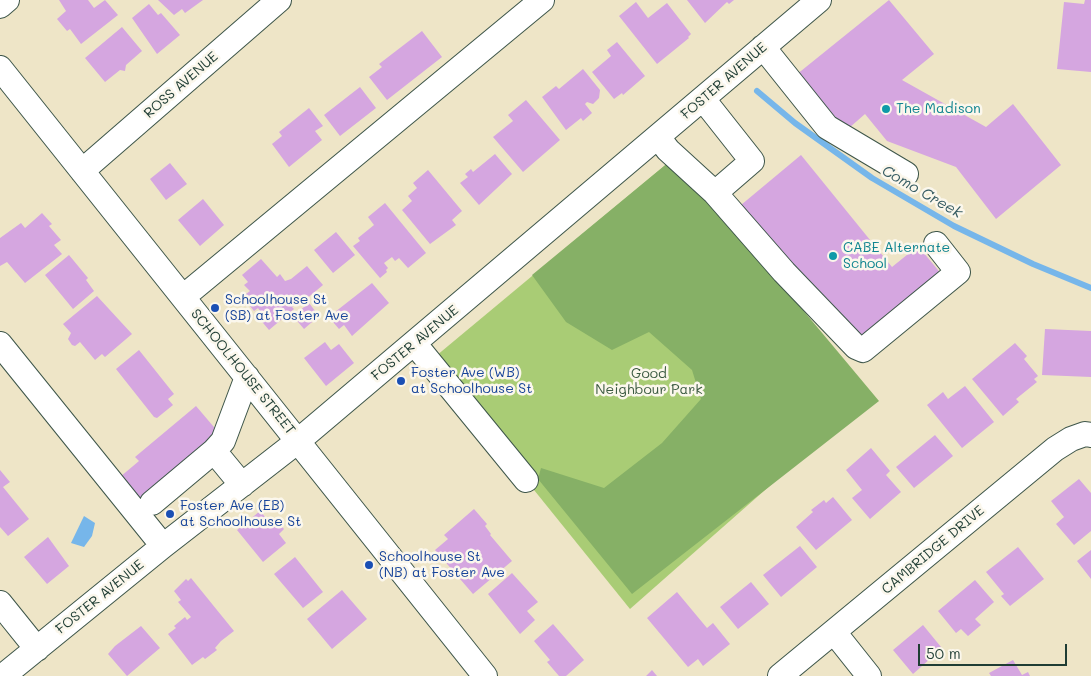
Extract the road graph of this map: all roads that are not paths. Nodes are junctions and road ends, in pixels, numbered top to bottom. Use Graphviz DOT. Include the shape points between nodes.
graph roads {
  1 [pos="7,0"];
  2 [pos="279,0"];
  3 [pos="542,0"];
  4 [pos="819,0"];
  5 [pos="0,6"];
  6 [pos="763,47"];
  7 [pos="0,68"];
  8 [pos="703,98"];
  9 [pos="658,137"];
  10 [pos="82,171"];
  11 [pos="906,174"];
  12 [pos="715,194"];
  13 [pos="936,244"];
  14 [pos="183,297"];
  15 [pos="414,343"];
  16 [pos="0,344"];
  17 [pos="247,377"];
  18 [pos="1091,435"];
  19 [pos="298,441"];
  20 [pos="214,451"];
  21 [pos="526,480"];
  22 [pos="242,485"];
  23 [pos="152,503"];
  24 [pos="163,546"];
  25 [pos="0,603"];
  26 [pos="834,632"];
  27 [pos="37,649"];
  28 [pos="3,676"];
  29 [pos="485,676"];
  30 [pos="780,676"];
  31 [pos="869,676"];
  1 -- 5 [label="street"];
  2 -- 10 [label="street, ROSS AVENUE"];
  3 -- 14 [label="street"];
  4 -- 6 [label="street, FOSTER AVENUE"];
  6 -- 8 [label="street, FOSTER AVENUE"];
  6 -- 11 [label="street" via="827,127"];
  7 -- 10 [label="street, SCHOOLHOUSE STREET"];
  8 -- 9 [label="street, FOSTER AVENUE"];
  8 -- 12 [label="street" via="752,161"];
  9 -- 12 [label="street"];
  9 -- 15 [label="street, FOSTER AVENUE"];
  10 -- 14 [label="street, SCHOOLHOUSE STREET"];
  12 -- 13 [label="street" via="856,348 863,350 958,272"];
  14 -- 17 [label="street, SCHOOLHOUSE STREET"];
  15 -- 19 [label="street, FOSTER AVENUE"];
  15 -- 21 [label="street"];
  16 -- 24 [label="street"];
  17 -- 19 [label="street, SCHOOLHOUSE STREET"];
  17 -- 20 [label="street" via="223,441"];
  18 -- 26 [label="street, CAMBRIDGE DRIVE" via="1071,439 1055,449"];
  19 -- 22 [label="street, FOSTER AVENUE"];
  19 -- 29 [label="street, SCHOOLHOUSE STREET"];
  20 -- 22 [label="street"];
  20 -- 23 [label="street"];
  22 -- 24 [label="street, FOSTER AVENUE"];
  24 -- 27 [label="street, FOSTER AVENUE"];
  25 -- 27 [label="street"];
  26 -- 30 [label="street, CAMBRIDGE DRIVE"];
  26 -- 31 [label="street"];
  27 -- 28 [label="street, FOSTER AVENUE"];
}
